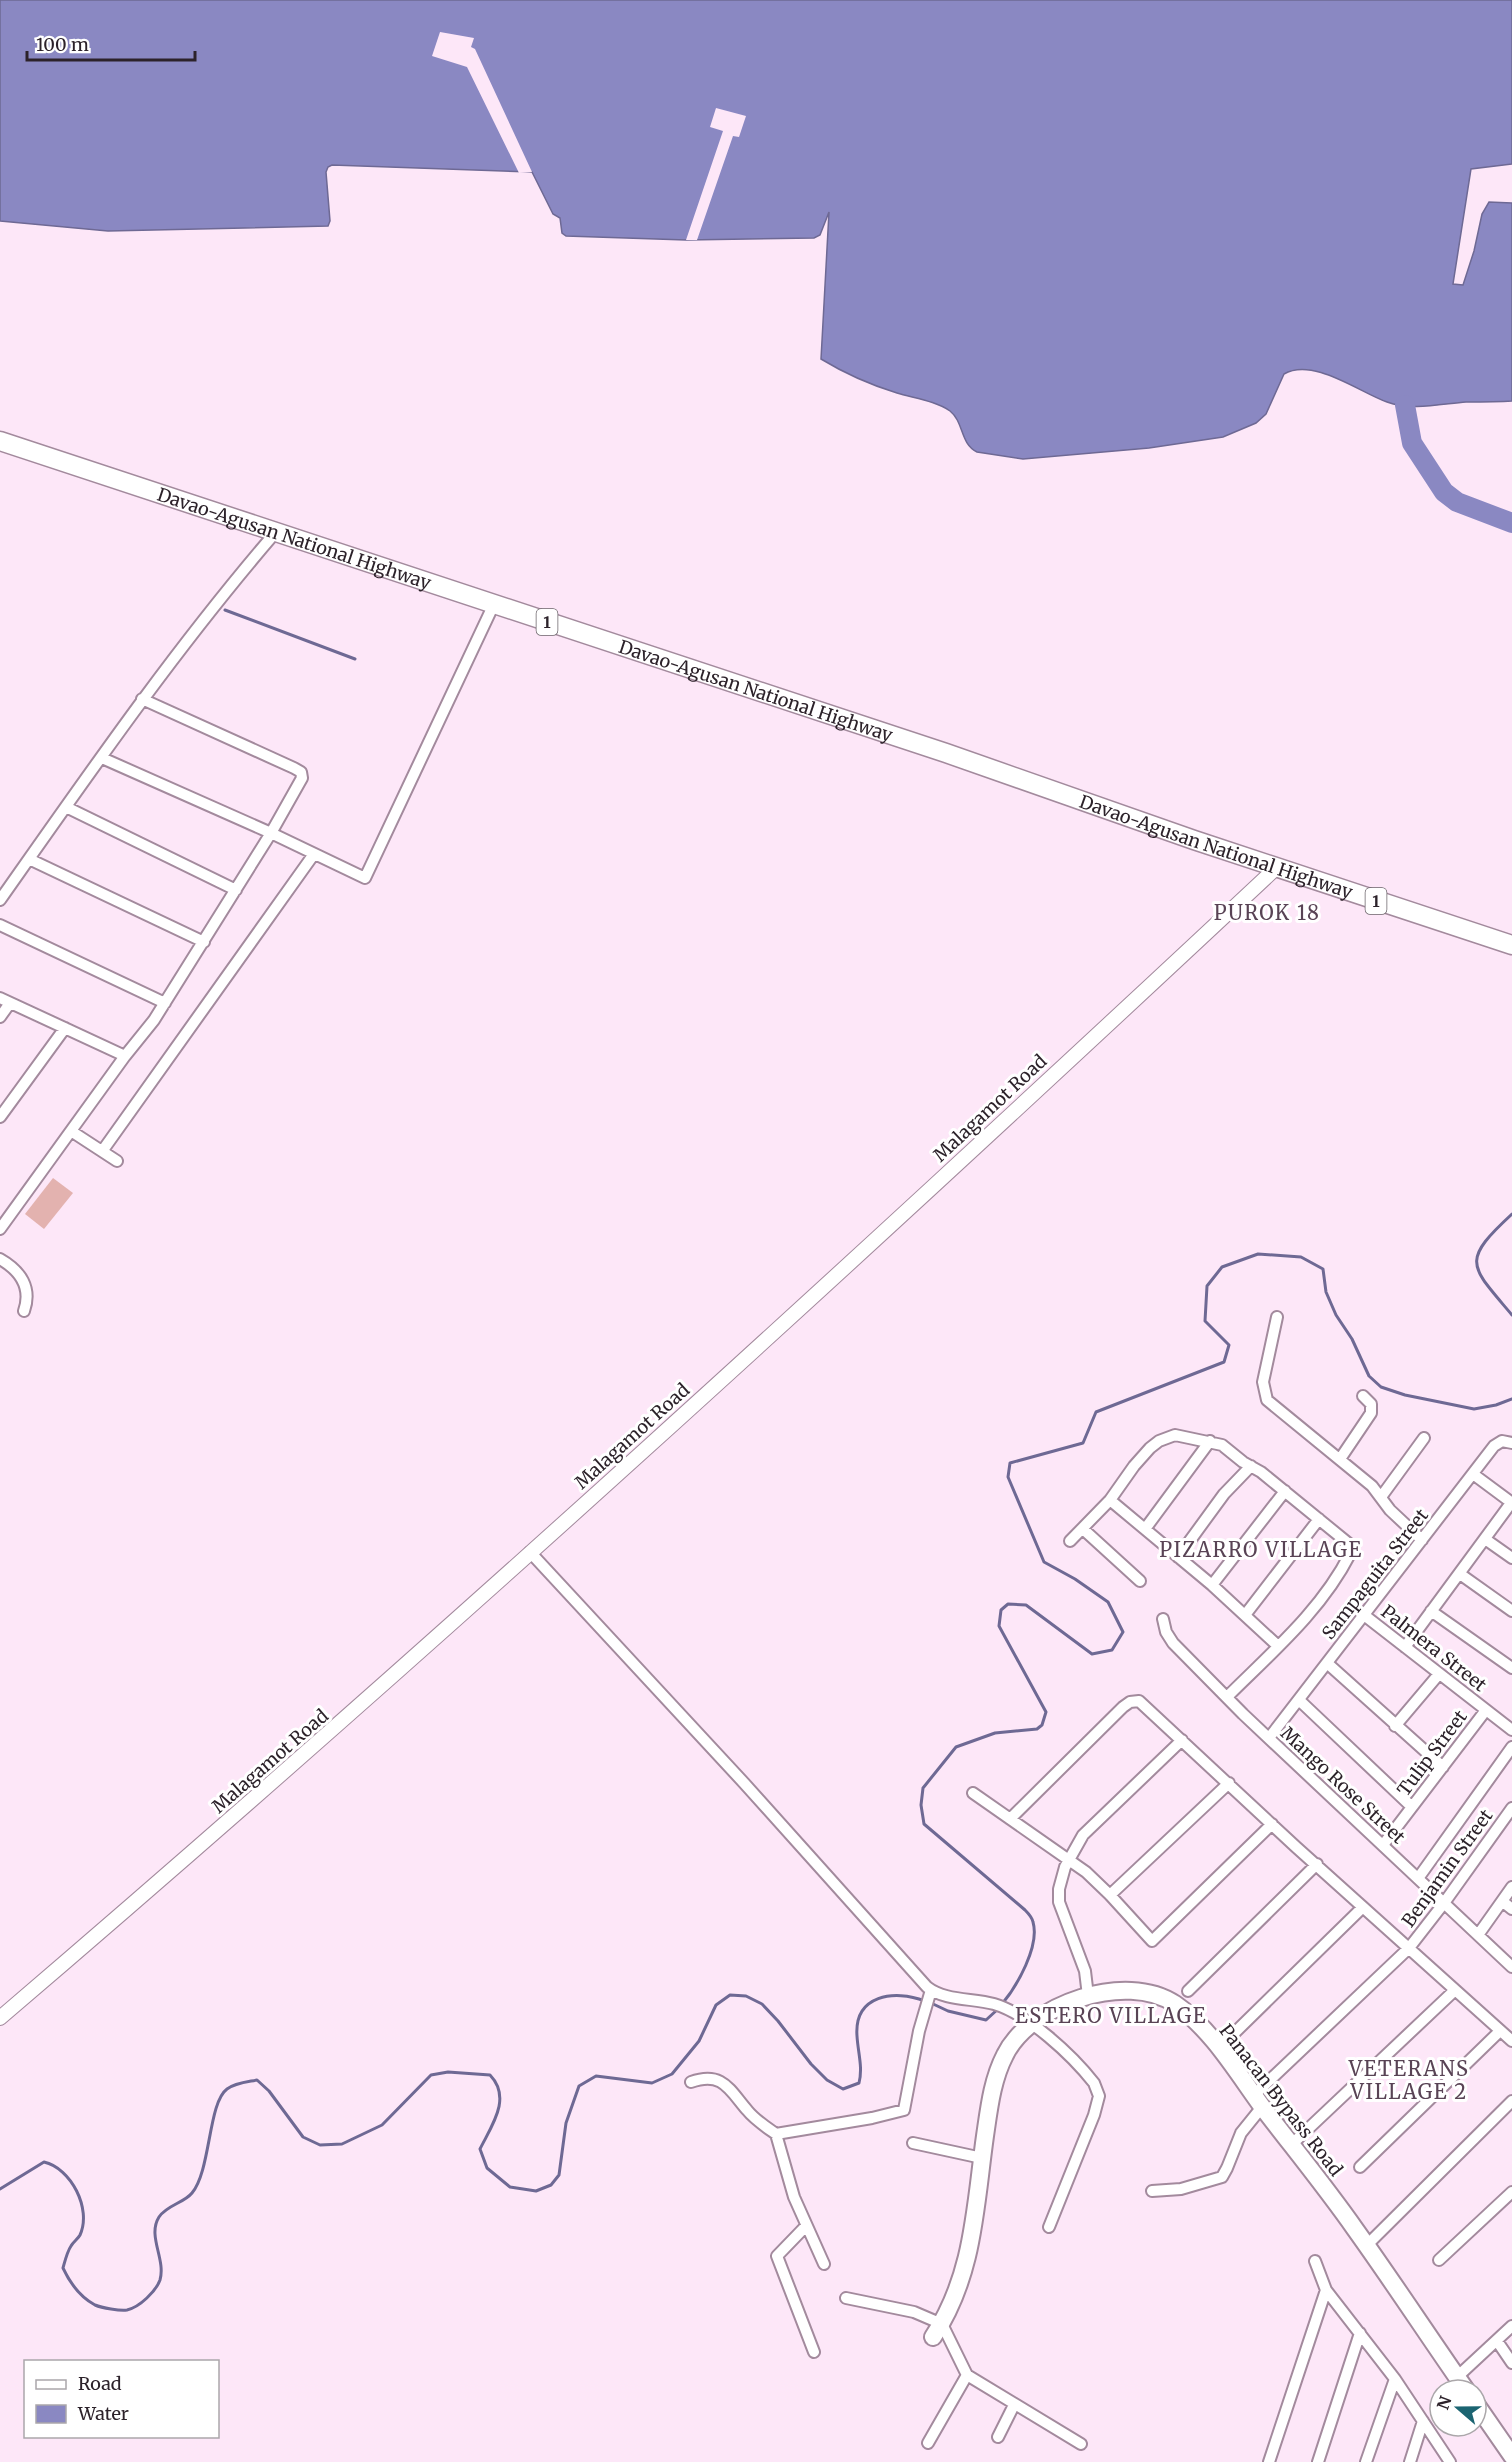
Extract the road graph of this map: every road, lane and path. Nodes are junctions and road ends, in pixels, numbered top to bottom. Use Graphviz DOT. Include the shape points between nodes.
graph roads {
  1 [pos="0,441"];
  2 [pos="275,533"];
  3 [pos="494,604"];
  4 [pos="142,699"];
  5 [pos="102,758"];
  6 [pos="66,807"];
  7 [pos="271,833"];
  8 [pos="314,854"];
  9 [pos="29,859"];
  10 [pos="1276,868"];
  11 [pos="236,890"];
  12 [pos="0,900"];
  13 [pos="0,925"];
  14 [pos="204,942"];
  15 [pos="1512,945"];
  16 [pos="5,1000"];
  17 [pos="165,1003"];
  18 [pos="0,1017"];
  19 [pos="65,1028"];
  20 [pos="125,1056"];
  21 [pos="0,1118"];
  22 [pos="71,1131"];
  23 [pos="103,1150"];
  24 [pos="117,1161"];
  25 [pos="0,1229"];
  26 [pos="0,1259"];
  27 [pos="24,1311"];
  28 [pos="1277,1317"];
  29 [pos="1363,1396"];
  30 [pos="1424,1438"];
  31 [pos="1210,1441"];
  32 [pos="1512,1443"];
  33 [pos="1340,1459"];
  34 [pos="1251,1466"];
  35 [pos="1473,1474"];
  36 [pos="1285,1491"];
  37 [pos="1381,1497"];
  38 [pos="1110,1500"];
  39 [pos="1512,1503"];
  40 [pos="1320,1520"];
  41 [pos="1083,1529"];
  42 [pos="1145,1529"];
  43 [pos="1485,1539"];
  44 [pos="1422,1540"];
  45 [pos="1070,1542"];
  46 [pos="530,1552"];
  47 [pos="1178,1557"];
  48 [pos="1512,1558"];
  49 [pos="1460,1574"];
  50 [pos="1140,1581"];
  51 [pos="1212,1585"];
  52 [pos="1431,1611"];
  53 [pos="1512,1611"];
  54 [pos="1245,1615"];
  55 [pos="1364,1615"];
  56 [pos="1163,1619"];
  57 [pos="1278,1646"];
  58 [pos="1405,1647"];
  59 [pos="1327,1663"];
  60 [pos="1512,1668"];
  61 [pos="1439,1674"];
  62 [pos="1227,1697"];
  63 [pos="1299,1700"];
  64 [pos="1486,1710"];
  65 [pos="1395,1726"];
  66 [pos="1512,1730"];
  67 [pos="1269,1738"];
  68 [pos="1182,1740"];
  69 [pos="1512,1748"];
  70 [pos="1443,1767"];
  71 [pos="1229,1783"];
  72 [pos="973,1793"];
  73 [pos="1412,1807"];
  74 [pos="1512,1808"];
  75 [pos="1010,1819"];
  76 [pos="1272,1824"];
  77 [pos="1383,1845"];
  78 [pos="1069,1858"];
  79 [pos="1317,1864"];
  80 [pos="1419,1877"];
  81 [pos="1512,1887"];
  82 [pos="1110,1895"];
  83 [pos="1502,1901"];
  84 [pos="1444,1903"];
  85 [pos="1363,1907"];
  86 [pos="1512,1909"];
  87 [pos="1478,1935"];
  88 [pos="1408,1948"];
  89 [pos="1512,1967"];
  90 [pos="1188,1991"];
  91 [pos="1454,1991"];
  92 [pos="930,1993"];
  93 [pos="1088,1995"];
  94 [pos="0,2018"];
  95 [pos="1031,2023"];
  96 [pos="1500,2031"];
  97 [pos="1512,2041"];
  98 [pos="1218,2049"];
  99 [pos="691,2082"];
  100 [pos="1258,2101"];
  101 [pos="1512,2101"];
  102 [pos="777,2134"];
  103 [pos="913,2143"];
  104 [pos="1291,2145"];
  105 [pos="982,2158"];
  106 [pos="1360,2167"];
  107 [pos="1152,2191"];
  108 [pos="1512,2192"];
  109 [pos="806,2226"];
  110 [pos="1049,2227"];
  111 [pos="1366,2246"];
  112 [pos="1439,2260"];
  113 [pos="1315,2261"];
  114 [pos="824,2264"];
  115 [pos="1326,2290"];
  116 [pos="846,2298"];
  117 [pos="1512,2326"];
  118 [pos="938,2330"];
  119 [pos="1360,2333"];
  120 [pos="1497,2341"];
  121 [pos="814,2352"];
  122 [pos="1512,2363"];
  123 [pos="967,2375"];
  124 [pos="1458,2378"];
  125 [pos="1466,2378"];
  126 [pos="1395,2379"];
  127 [pos="1014,2405"];
  128 [pos="1423,2421"];
  129 [pos="1488,2421"];
  130 [pos="998,2437"];
  131 [pos="928,2443"];
  132 [pos="1081,2444"];
  133 [pos="1512,2456"];
  134 [pos="1269,2462"];
  135 [pos="1318,2462"];
  136 [pos="1366,2462"];
  137 [pos="1410,2462"];
  138 [pos="1450,2462"];
  1 -- 2 [label="highway, Davao-Agusan National Highway / 1"];
  2 -- 3 [label="highway, Davao-Agusan National Highway / 1"];
  2 -- 4 [label="street"];
  3 -- 8 [label="street" via="365,878"];
  3 -- 10 [label="highway, Davao-Agusan National Highway / 1" via="946,753"];
  4 -- 5 [label="street"];
  4 -- 7 [label="street" via="301,772 299,786"];
  5 -- 6 [label="street"];
  5 -- 7 [label="street"];
  6 -- 9 [label="street"];
  6 -- 11 [label="street"];
  7 -- 8 [label="street"];
  7 -- 11 [label="street"];
  8 -- 23 [label="street"];
  9 -- 12 [label="street"];
  9 -- 14 [label="street"];
  10 -- 15 [label="highway, Davao-Agusan National Highway / 1"];
  10 -- 46 [label="street, Malagamot Road" via="885,1232"];
  11 -- 14 [label="street"];
  13 -- 17 [label="street"];
  14 -- 17 [label="street"];
  16 -- 18 [label="street"];
  16 -- 19 [label="street"];
  17 -- 20 [label="street"];
  19 -- 20 [label="street"];
  19 -- 21 [label="street"];
  20 -- 22 [label="street"];
  22 -- 23 [label="street"];
  22 -- 25 [label="street"];
  23 -- 24 [label="street"];
  26 -- 27 [label="street" via="27,1286"];
  28 -- 33 [label="street" via="1264,1391 1274,1407"];
  29 -- 33 [label="street" via="1371,1404 1371,1413"];
  30 -- 37 [label="street"];
  31 -- 34 [label="street"];
  31 -- 38 [label="street" via="1175,1435 1159,1441 1134,1466"];
  31 -- 42 [label="street"];
  32 -- 35 [label="street, Sampaguita Street" via="1498,1443"];
  33 -- 37 [label="street"];
  34 -- 36 [label="street"];
  34 -- 47 [label="street" via="1224,1494"];
  35 -- 39 [label="street"];
  35 -- 44 [label="street, Sampaguita Street"];
  36 -- 40 [label="street"];
  36 -- 51 [label="street"];
  37 -- 44 [label="street"];
  38 -- 41 [label="street"];
  38 -- 42 [label="street"];
  39 -- 43 [label="street"];
  40 -- 54 [label="street"];
  40 -- 57 [label="street" via="1348,1543 1350,1554 1321,1599"];
  41 -- 45 [label="street"];
  41 -- 50 [label="street"];
  42 -- 47 [label="street"];
  43 -- 48 [label="street"];
  43 -- 49 [label="street"];
  44 -- 55 [label="street, Sampaguita Street"];
  46 -- 92 [label="street" via="720,1757"];
  46 -- 94 [label="street, Malagamot Road"];
  47 -- 51 [label="street"];
  49 -- 52 [label="street"];
  49 -- 53 [label="street"];
  51 -- 54 [label="street"];
  52 -- 58 [label="street"];
  52 -- 60 [label="street"];
  54 -- 57 [label="street"];
  55 -- 58 [label="street, Palmera Street"];
  55 -- 59 [label="street, Sampaguita Street"];
  56 -- 62 [label="street, Mango Rose Street" via="1173,1643"];
  57 -- 62 [label="street"];
  58 -- 61 [label="street, Palmera Street"];
  59 -- 63 [label="street, Sampaguita Street"];
  59 -- 65 [label="street"];
  61 -- 64 [label="street, Palmera Street"];
  61 -- 65 [label="street"];
  62 -- 67 [label="street, Mango Rose Street"];
  63 -- 67 [label="street, Sampaguita Street"];
  63 -- 73 [label="street"];
  64 -- 66 [label="street, Palmera Street"];
  64 -- 70 [label="street, Tulip Street"];
  65 -- 70 [label="street"];
  67 -- 77 [label="street, Mango Rose Street"];
  68 -- 71 [label="street"];
  68 -- 75 [label="street" via="1143,1703 1130,1702"];
  68 -- 78 [label="street" via="1083,1835"];
  69 -- 80 [label="street"];
  70 -- 73 [label="street, Tulip Street"];
  71 -- 76 [label="street"];
  71 -- 82 [label="street"];
  72 -- 75 [label="street"];
  73 -- 77 [label="street, Tulip Street"];
  74 -- 84 [label="street, Benjamin Street"];
  75 -- 78 [label="street"];
  76 -- 79 [label="street"];
  76 -- 82 [label="street" via="1152,1941"];
  77 -- 80 [label="street, Mango Rose Street"];
  78 -- 82 [label="street"];
  78 -- 93 [label="street" via="1058,1897 1085,1971"];
  79 -- 85 [label="street"];
  79 -- 90 [label="street"];
  80 -- 84 [label="street, Mango Rose Street"];
  81 -- 83 [label="street"];
  83 -- 86 [label="street"];
  83 -- 87 [label="street"];
  84 -- 87 [label="street, Mango Rose Street"];
  84 -- 88 [label="street, Benjamin Street"];
  85 -- 88 [label="street"];
  85 -- 98 [label="street"];
  87 -- 89 [label="street, Mango Rose Street"];
  88 -- 91 [label="street"];
  88 -- 100 [label="street, Benjamin Street"];
  91 -- 96 [label="street"];
  91 -- 104 [label="street"];
  92 -- 95 [label="street" via="993,2004"];
  92 -- 102 [label="street" via="904,2110"];
  93 -- 95 [label="main road, Panacan Bypass Road" via="1063,2003"];
  93 -- 98 [label="main road, Panacan Bypass Road" via="1156,1995 1192,2019"];
  95 -- 105 [label="main road, Panacan Bypass Road" via="1012,2042 999,2068"];
  95 -- 110 [label="street" via="1088,2075 1099,2096"];
  96 -- 97 [label="street"];
  96 -- 106 [label="street"];
  98 -- 100 [label="main road, Panacan Bypass Road"];
  99 -- 102 [label="street" via="710,2078 724,2084 748,2112"];
  100 -- 104 [label="main road, Panacan Bypass Road"];
  100 -- 107 [label="street, Benjamin Street" via="1222,2177"];
  101 -- 111 [label="street"];
  102 -- 109 [label="street"];
  103 -- 105 [label="street"];
  104 -- 111 [label="main road, Panacan Bypass Road"];
  105 -- 118 [label="main road, Panacan Bypass Road" via="968,2260 957,2294"];
  108 -- 112 [label="street"];
  109 -- 114 [label="street"];
  109 -- 121 [label="street" via="777,2256"];
  111 -- 124 [label="main road, Panacan Bypass Road"];
  113 -- 115 [label="street"];
  115 -- 119 [label="street"];
  115 -- 134 [label="street"];
  116 -- 118 [label="street" via="914,2312"];
  117 -- 120 [label="street"];
  118 -- 123 [label="street"];
  119 -- 126 [label="street"];
  119 -- 135 [label="street"];
  120 -- 122 [label="street"];
  120 -- 125 [label="street"];
  123 -- 127 [label="street"];
  123 -- 131 [label="street"];
  126 -- 128 [label="street"];
  126 -- 136 [label="street"];
  127 -- 130 [label="street"];
  127 -- 132 [label="street"];
  128 -- 137 [label="street"];
  128 -- 138 [label="street"];
  129 -- 133 [label="main road"];
}
